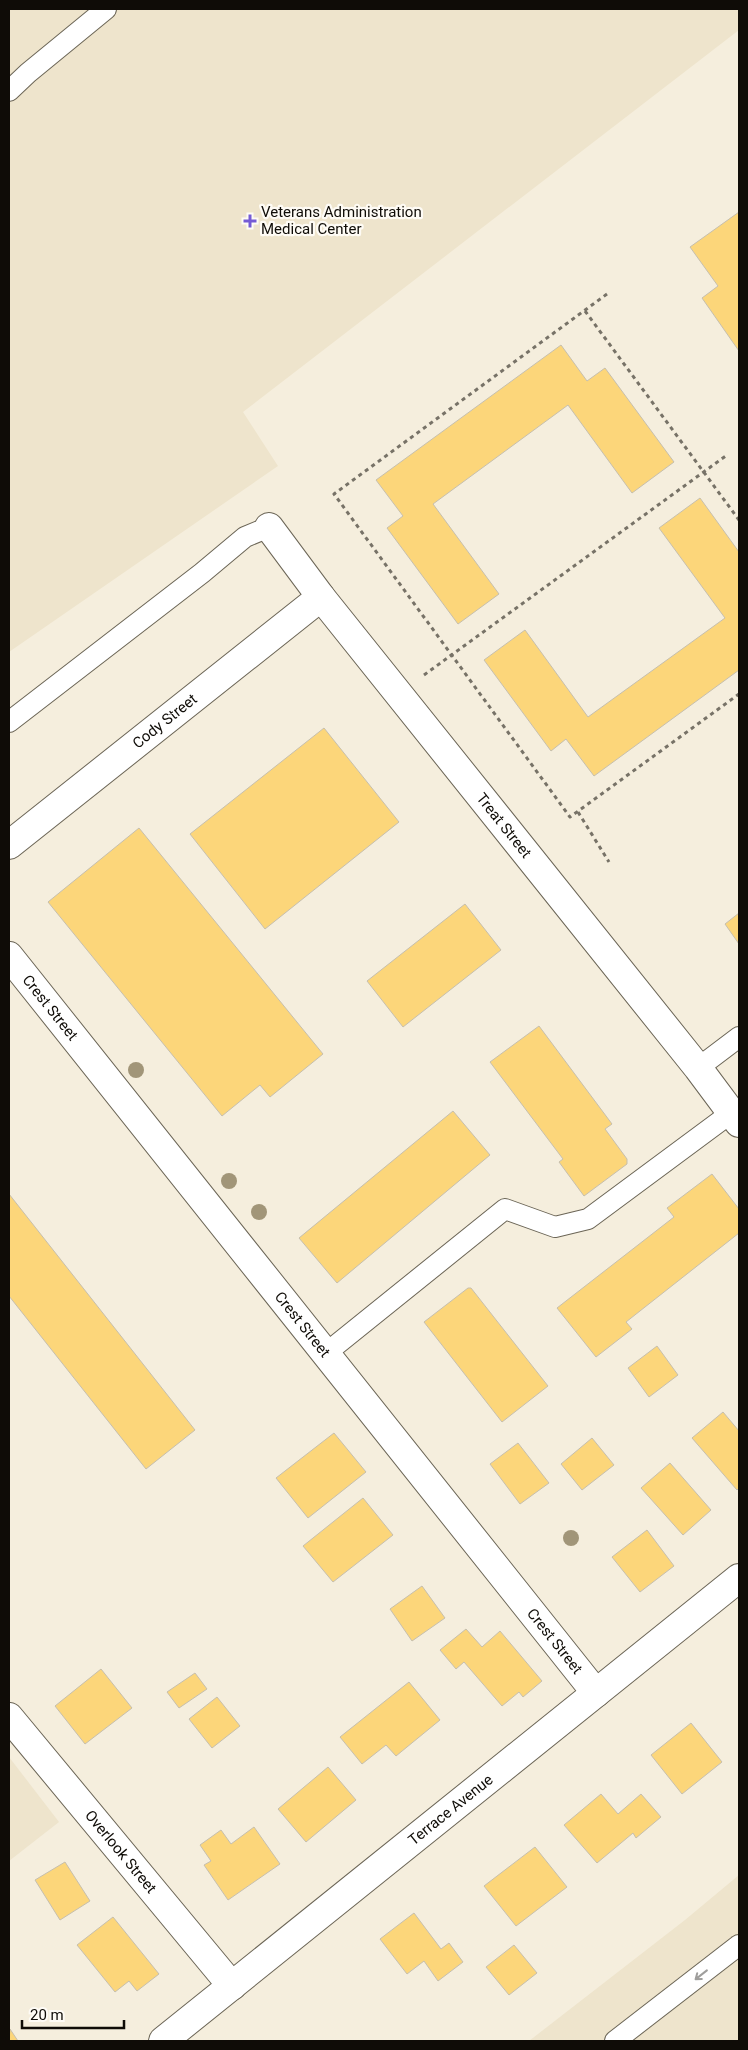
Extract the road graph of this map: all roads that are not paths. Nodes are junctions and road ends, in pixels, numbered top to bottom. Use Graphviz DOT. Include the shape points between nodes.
graph roads {
  1 [pos="106,9"];
  2 [pos="12,80"];
  3 [pos="270,527"];
  4 [pos="321,597"];
  5 [pos="9,722"];
  6 [pos="9,845"];
  7 [pos="9,956"];
  8 [pos="739,1037"];
  9 [pos="698,1068"];
  10 [pos="735,1118"];
  11 [pos="326,1354"];
  12 [pos="739,1578"];
  13 [pos="596,1693"];
  14 [pos="9,1717"];
  15 [pos="739,1945"];
  16 [pos="232,1986"];
  17 [pos="163,2041"];
  18 [pos="616,2041"];
  1 -- 2 [label="lane"];
  3 -- 4 [label="street, Treat Street"];
  3 -- 5 [label="lane" via="245,537"];
  4 -- 6 [label="street, Cody Street"];
  4 -- 9 [label="street, Treat Street"];
  7 -- 11 [label="street, Crest Street"];
  8 -- 9 [label="lane"];
  9 -- 10 [label="street, Treat Street"];
  10 -- 11 [label="lane" via="698,1135 588,1219 555,1227 505,1209"];
  11 -- 13 [label="street, Crest Street"];
  12 -- 13 [label="street, Terrace Avenue"];
  13 -- 16 [label="street, Terrace Avenue"];
  14 -- 16 [label="street, Overlook Street"];
  15 -- 18 [label="lane, one-way"];
  16 -- 17 [label="street, Terrace Avenue"];
}
